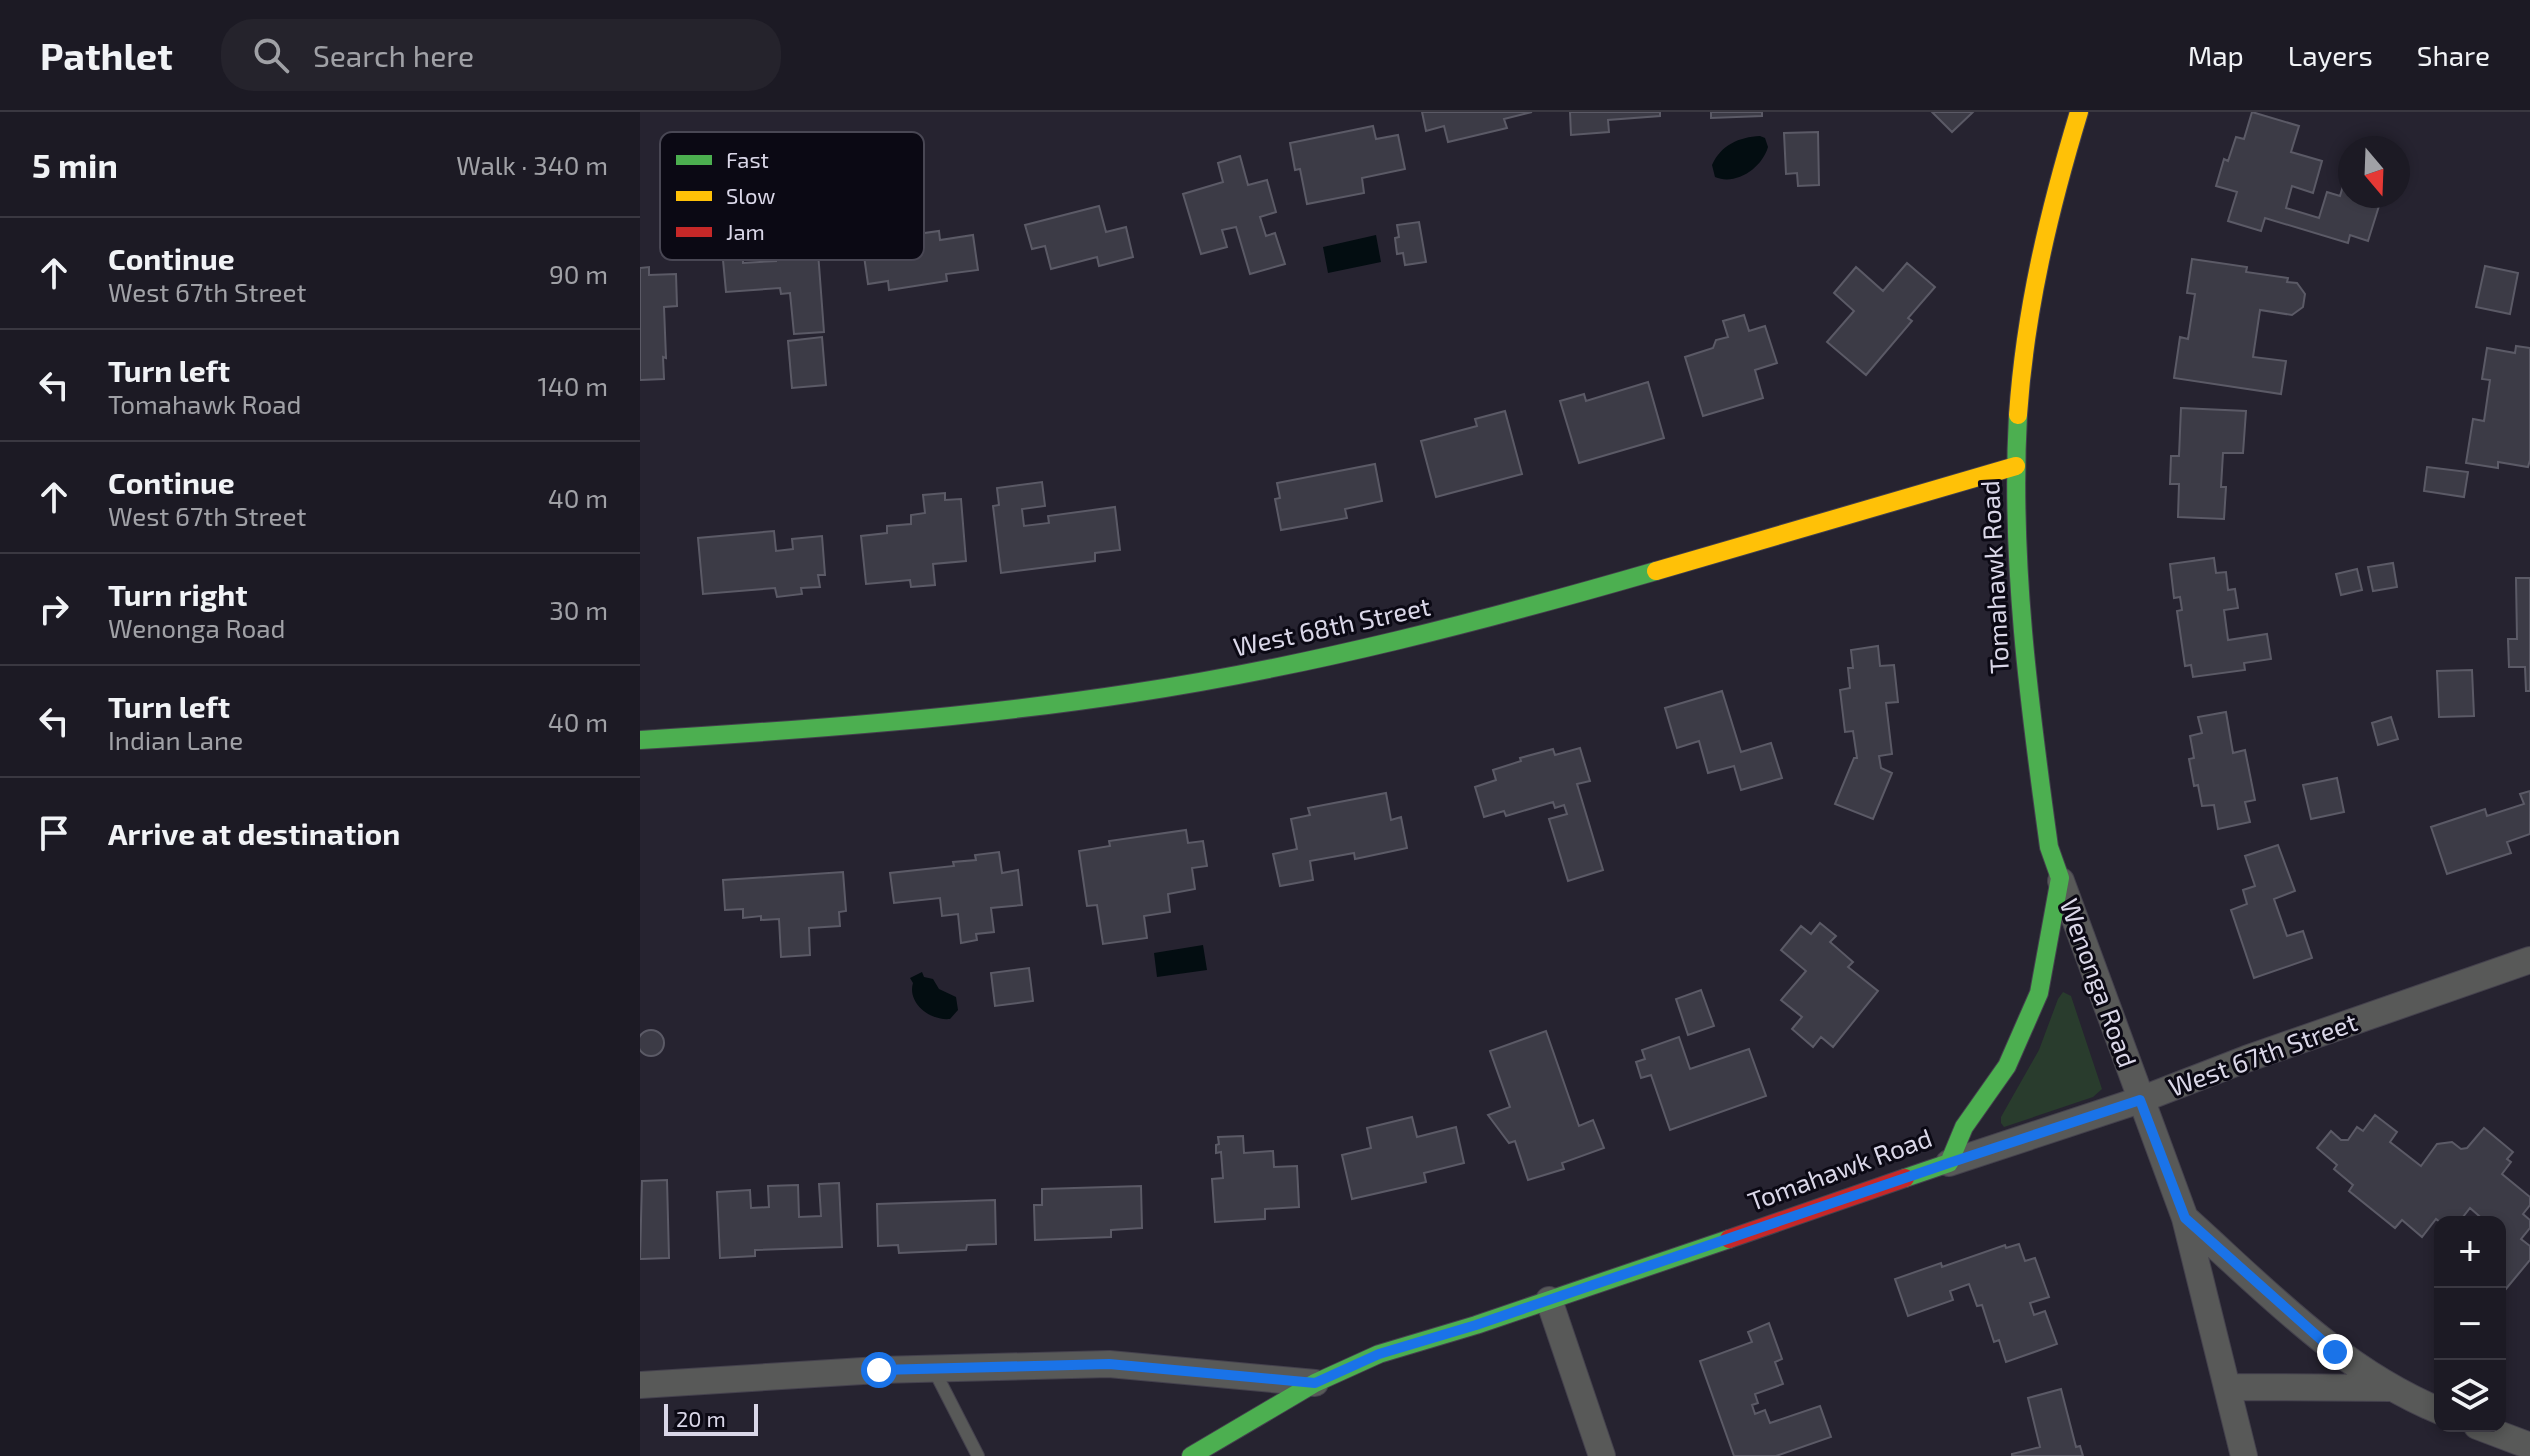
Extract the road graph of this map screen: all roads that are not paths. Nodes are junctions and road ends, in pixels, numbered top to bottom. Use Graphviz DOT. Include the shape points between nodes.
graph roads {
  1 [pos="2079,112"];
  2 [pos="2016,466"];
  3 [pos="640,740"];
  4 [pos="2060,878"];
  5 [pos="2530,960"];
  6 [pos="2140,1100"];
  7 [pos="1949,1163"];
  8 [pos="2185,1218"];
  9 [pos="1549,1300"];
  10 [pos="934,1370"];
  11 [pos="1315,1383"];
  12 [pos="640,1385"];
  13 [pos="2227,1387"];
  14 [pos="2391,1388"];
  15 [pos="2434,1408"];
  16 [pos="2493,1432"];
  17 [pos="2530,1446"];
  18 [pos="978,1456"];
  19 [pos="1191,1456"];
  20 [pos="1602,1456"];
  21 [pos="2244,1456"];
  1 -- 2 [label="street, Tomahawk Road" via="2047,222 2023,363"];
  2 -- 3 [label="street, West 68th Street" via="1486,620 1301,662 1026,707 809,730"];
  2 -- 4 [label="street, Tomahawk Road" via="2019,616 2049,847"];
  4 -- 6 [label="street, Wenonga Road"];
  4 -- 7 [label="street, Tomahawk Road" via="2039,993 2007,1066 1964,1127"];
  5 -- 6 [label="street, West 67th Street"];
  6 -- 7 [label="street, West 67th Street"];
  6 -- 8 [label="street, Wenonga Road"];
  7 -- 9 [label="street, Tomahawk Road"];
  8 -- 13 [label="street, Wenonga Road"];
  8 -- 14 [label="street" via="2335,1352"];
  9 -- 11 [label="street, Tomahawk Road" via="1379,1354"];
  9 -- 20 [label="street"];
  10 -- 11 [label="street" via="1109,1364"];
  10 -- 12 [label="street"];
  10 -- 18 [label="lane"];
  11 -- 19 [label="street, Tomahawk Road"];
  13 -- 14 [label="street"];
  13 -- 21 [label="street, Wenonga Road"];
  14 -- 15 [label="street"];
  16 -- 17 [label="street"];
}
